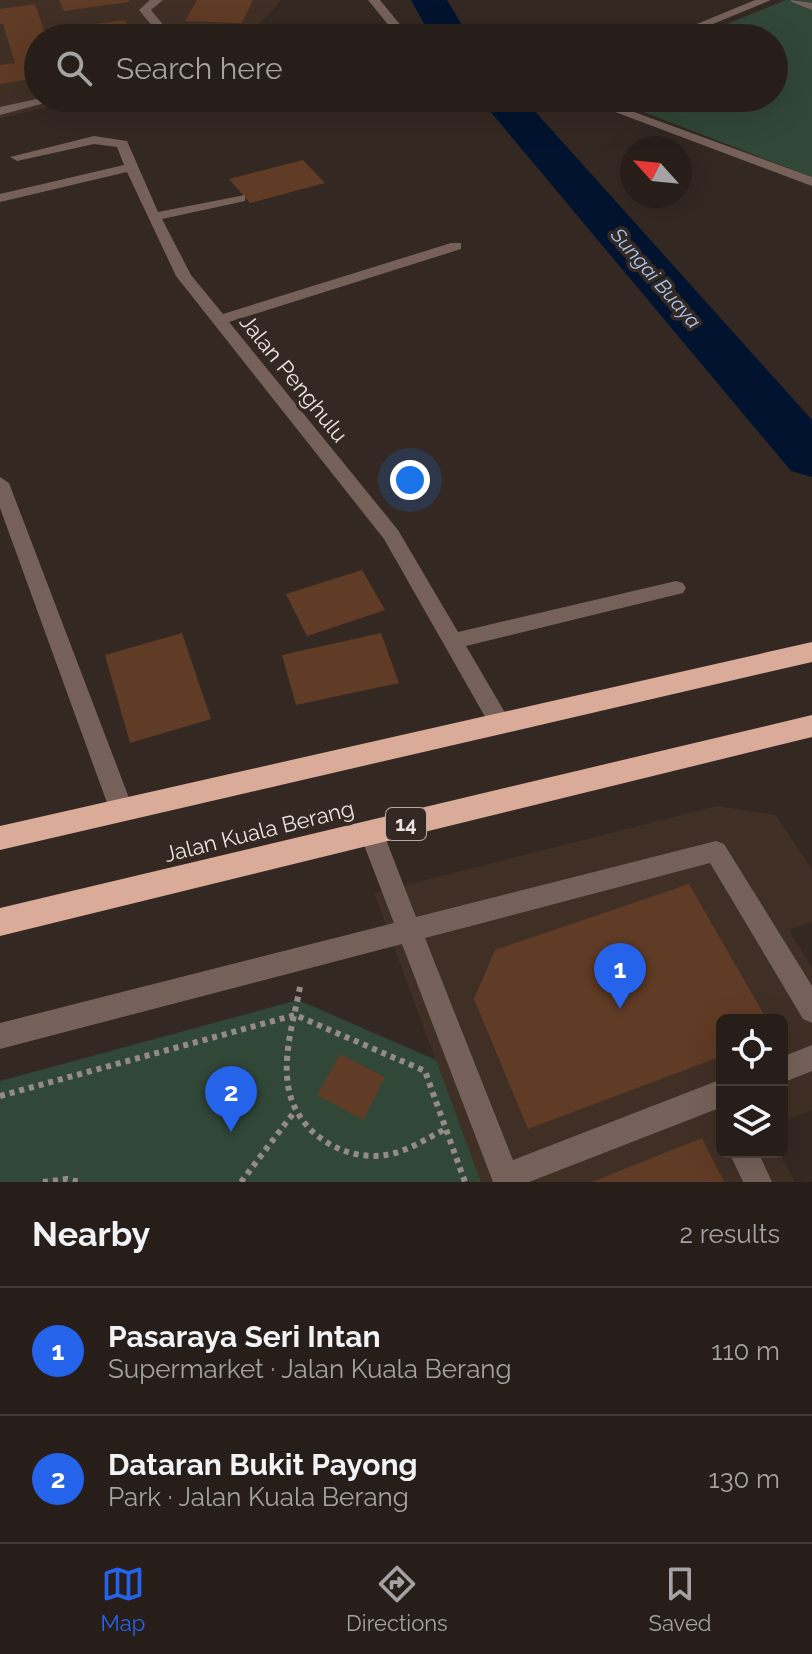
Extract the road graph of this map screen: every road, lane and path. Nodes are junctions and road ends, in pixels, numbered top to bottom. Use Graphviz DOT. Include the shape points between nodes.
graph roads {
  1 [pos="157,0"];
  2 [pos="374,0"];
  3 [pos="765,0"];
  4 [pos="796,0"];
  5 [pos="812,7"];
  6 [pos="156,24"];
  7 [pos="394,24"];
  8 [pos="704,24"];
  9 [pos="24,106"];
  10 [pos="0,111"];
  11 [pos="622,112"];
  12 [pos="17,157"];
  13 [pos="131,167"];
  14 [pos="812,182"];
  15 [pos="0,198"];
  16 [pos="240,198"];
  17 [pos="153,217"];
  18 [pos="456,246"];
  19 [pos="220,320"];
  20 [pos="0,483"];
  21 [pos="5,506"];
  22 [pos="676,588"];
  23 [pos="452,641"];
  24 [pos="812,652"];
  25 [pos="500,723"];
  26 [pos="812,726"];
  27 [pos="122,811"];
  28 [pos="371,832"];
  29 [pos="0,838"];
  30 [pos="0,922"];
  31 [pos="409,929"];
  32 [pos="812,1010"];
  33 [pos="295,1015"];
  34 [pos="0,1036"];
  35 [pos="812,1058"];
  36 [pos="788,1068"];
  37 [pos="0,1096"];
  38 [pos="716,1101"];
  39 [pos="295,1111"];
  40 [pos="446,1129"];
  41 [pos="746,1158"];
  42 [pos="506,1179"];
  43 [pos="43,1182"];
  44 [pos="80,1182"];
  45 [pos="241,1182"];
  46 [pos="465,1182"];
  47 [pos="758,1182"];
  1 -- 6 [label="street" via="145,10"];
  2 -- 7 [label="street"];
  3 -- 8 [label="street"];
  4 -- 5 [label="street"];
  9 -- 10 [label="street"];
  11 -- 14 [label="street"];
  12 -- 13 [label="street, Jalan Penghulu" via="110,140 122,144"];
  13 -- 15 [label="street"];
  13 -- 17 [label="street, Jalan Penghulu"];
  16 -- 17 [label="street"];
  17 -- 19 [label="street, Jalan Penghulu" via="184,276"];
  18 -- 19 [label="street"];
  19 -- 23 [label="street, Jalan Penghulu" via="391,535"];
  20 -- 21 [label="street"];
  21 -- 27 [label="street"];
  22 -- 23 [label="street"];
  23 -- 25 [label="street, Jalan Penghulu"];
  24 -- 25 [label="highway"];
  25 -- 27 [label="highway"];
  26 -- 28 [label="highway, Jalan Kuala Berang / 14"];
  27 -- 29 [label="highway"];
  28 -- 30 [label="highway, Jalan Kuala Berang / 14"];
  28 -- 31 [label="street"];
  31 -- 32 [label="street" via="716,851"];
  31 -- 34 [label="street"];
  31 -- 42 [label="street"];
  33 -- 37 [label="path"];
  33 -- 39 [label="path" via="287,1062"];
  33 -- 40 [label="path" via="425,1071"];
  35 -- 36 [label="street"];
  38 -- 42 [label="street"];
  39 -- 40 [label="path" via="310,1131 334,1148 363,1156 392,1154"];
  39 -- 45 [label="path"];
  40 -- 46 [label="path"];
  41 -- 47 [label="street"];
  43 -- 44 [label="path"];
}
